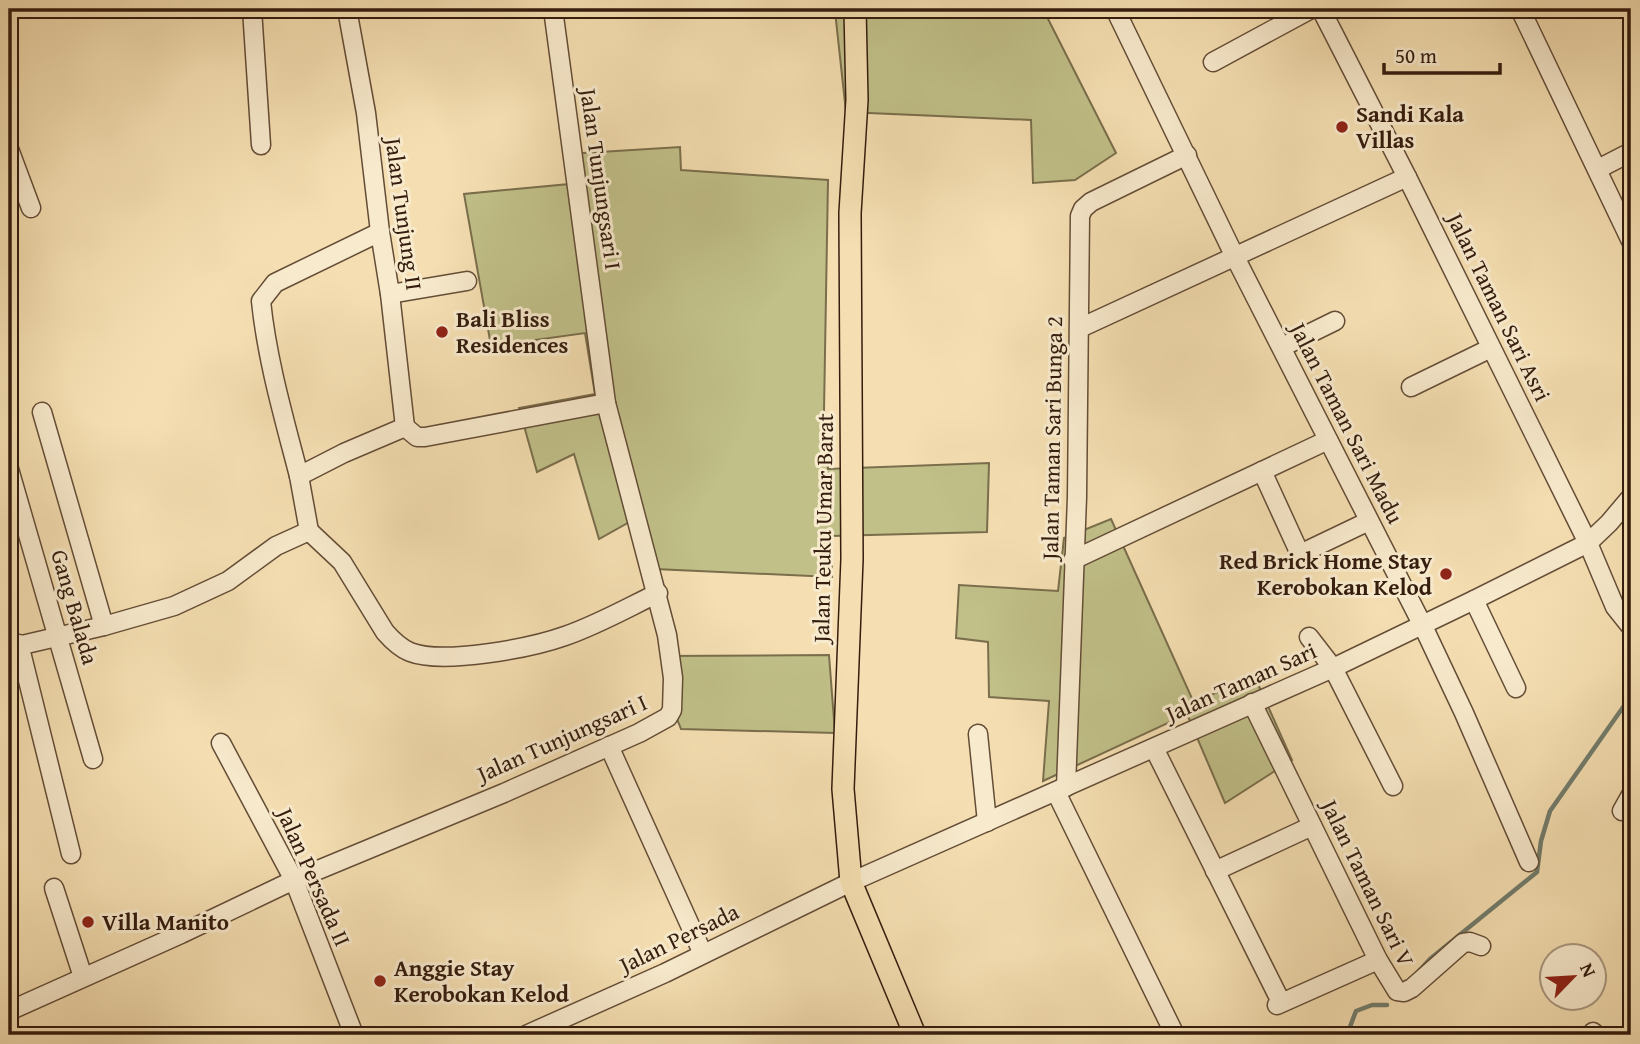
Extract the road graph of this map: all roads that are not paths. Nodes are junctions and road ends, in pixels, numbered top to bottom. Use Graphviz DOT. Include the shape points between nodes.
graph roads {
  1 [pos="252,9"];
  2 [pos="346,9"];
  3 [pos="552,9"];
  4 [pos="855,9"];
  5 [pos="1115,9"];
  6 [pos="1311,9"];
  7 [pos="1321,9"];
  8 [pos="1520,9"];
  9 [pos="1213,62"];
  10 [pos="261,145"];
  11 [pos="9,149"];
  12 [pos="1631,152"];
  13 [pos="1187,155"];
  14 [pos="1598,169"];
  15 [pos="1407,177"];
  16 [pos="31,208"];
  17 [pos="380,232"];
  18 [pos="1631,241"];
  19 [pos="1235,257"];
  20 [pos="467,281"];
  21 [pos="390,294"];
  22 [pos="1335,321"];
  23 [pos="1080,328"];
  24 [pos="1282,347"];
  25 [pos="1491,348"];
  26 [pos="1411,387"];
  27 [pos="606,403"];
  28 [pos="42,412"];
  29 [pos="405,428"];
  30 [pos="1328,440"];
  31 [pos="9,469"];
  32 [pos="1262,471"];
  33 [pos="299,475"];
  34 [pos="1631,497"];
  35 [pos="1369,522"];
  36 [pos="309,531"];
  37 [pos="1588,542"];
  38 [pos="1073,560"];
  39 [pos="658,593"];
  40 [pos="1474,600"];
  41 [pos="1422,624"];
  42 [pos="104,626"];
  43 [pos="1631,627"];
  44 [pos="58,635"];
  45 [pos="1309,637"];
  46 [pos="14,646"];
  47 [pos="1333,668"];
  48 [pos="1516,688"];
  49 [pos="1252,703"];
  50 [pos="978,734"];
  51 [pos="221,743"];
  52 [pos="609,746"];
  53 [pos="1154,748"];
  54 [pos="93,759"];
  55 [pos="1393,786"];
  56 [pos="1061,789"];
  57 [pos="987,822"];
  58 [pos="1312,826"];
  59 [pos="71,854"];
  60 [pos="1529,862"];
  61 [pos="1215,871"];
  62 [pos="294,880"];
  63 [pos="851,882"];
  64 [pos="54,888"];
  65 [pos="1481,946"];
  66 [pos="703,954"];
  67 [pos="1378,960"];
  68 [pos="83,977"];
  69 [pos="9,1010"];
  70 [pos="354,1035"];
  71 [pos="526,1035"];
  72 [pos="915,1035"];
  73 [pos="1175,1035"];
  1 -- 10 [label="street"];
  2 -- 17 [label="street, Jalan Tunjung II" via="366,113"];
  3 -- 27 [label="street, Jalan Tunjungsari I"];
  4 -- 63 [label="main road, Jalan Teuku Umar Barat" via="857,100 850,213 852,559 843,789"];
  5 -- 13 [label="street, Jalan Taman Sari Madu"];
  6 -- 9 [label="street"];
  7 -- 15 [label="street, Jalan Taman Sari Asri"];
  8 -- 14 [label="street"];
  11 -- 16 [label="street"];
  12 -- 14 [label="street"];
  13 -- 19 [label="street, Jalan Taman Sari Madu"];
  13 -- 23 [label="street, Jalan Taman Sari Bunga 2" via="1091,202 1081,212"];
  14 -- 18 [label="street"];
  15 -- 19 [label="street"];
  15 -- 25 [label="street, Jalan Taman Sari Asri"];
  17 -- 21 [label="street, Jalan Tunjung II"];
  17 -- 33 [label="street" via="275,283 261,300"];
  19 -- 23 [label="street"];
  19 -- 24 [label="street, Jalan Taman Sari Madu"];
  20 -- 21 [label="street"];
  21 -- 29 [label="street, Jalan Tunjung II"];
  22 -- 24 [label="street"];
  23 -- 38 [label="street, Jalan Taman Sari Bunga 2"];
  24 -- 30 [label="street, Jalan Taman Sari Madu"];
  25 -- 26 [label="street"];
  25 -- 37 [label="street, Jalan Taman Sari Asri"];
  27 -- 29 [label="street" via="425,437"];
  27 -- 39 [label="street, Jalan Tunjungsari I"];
  28 -- 42 [label="street"];
  29 -- 33 [label="street"];
  30 -- 32 [label="street"];
  30 -- 35 [label="street, Jalan Taman Sari Madu"];
  31 -- 44 [label="street, Gang Balada"];
  32 -- 35 [label="street" via="1300,554"];
  32 -- 38 [label="street"];
  33 -- 36 [label="street"];
  34 -- 37 [label="street, Jalan Taman Sari"];
  35 -- 41 [label="street, Jalan Taman Sari Madu"];
  36 -- 39 [label="street" via="342,562 393,642 424,655 528,647 581,630"];
  36 -- 42 [label="street" via="276,546 203,594"];
  37 -- 40 [label="street, Jalan Taman Sari"];
  37 -- 43 [label="street, Jalan Taman Sari Asri" via="1615,607"];
  38 -- 56 [label="street, Jalan Taman Sari Bunga 2"];
  39 -- 52 [label="street, Jalan Tunjungsari I" via="673,678 672,710 654,726"];
  40 -- 41 [label="street, Jalan Taman Sari"];
  40 -- 48 [label="street"];
  41 -- 47 [label="street, Jalan Taman Sari"];
  41 -- 60 [label="street, Jalan Taman Sari Madu"];
  42 -- 44 [label="street"];
  44 -- 46 [label="street"];
  44 -- 54 [label="street, Gang Balada"];
  45 -- 47 [label="street"];
  46 -- 59 [label="street"];
  47 -- 49 [label="street, Jalan Taman Sari"];
  47 -- 55 [label="street"];
  49 -- 53 [label="street, Jalan Taman Sari"];
  49 -- 58 [label="street, Jalan Taman Sari V"];
  50 -- 57 [label="street"];
  51 -- 62 [label="street, Jalan Persada II"];
  52 -- 62 [label="street, Jalan Tunjungsari I"];
  52 -- 66 [label="street"];
  53 -- 56 [label="street, Jalan Taman Sari"];
  53 -- 61 [label="street"];
  56 -- 57 [label="street, Jalan Taman Sari"];
  56 -- 73 [label="street"];
  57 -- 63 [label="street, Jalan Taman Sari"];
  58 -- 61 [label="street"];
  58 -- 67 [label="street, Jalan Taman Sari V"];
  61 -- 67 [label="street" via="1279,1004"];
  62 -- 68 [label="street, Jalan Tunjungsari I"];
  62 -- 70 [label="street, Jalan Persada II"];
  63 -- 66 [label="street, Jalan Persada"];
  63 -- 72 [label="main road, Jalan Teuku Umar Barat"];
  64 -- 68 [label="street"];
  65 -- 67 [label="street, Jalan Taman Sari V" via="1463,943 1404,992 1391,985"];
  66 -- 71 [label="street, Jalan Persada"];
  68 -- 69 [label="street, Jalan Tunjungsari I"];
}
